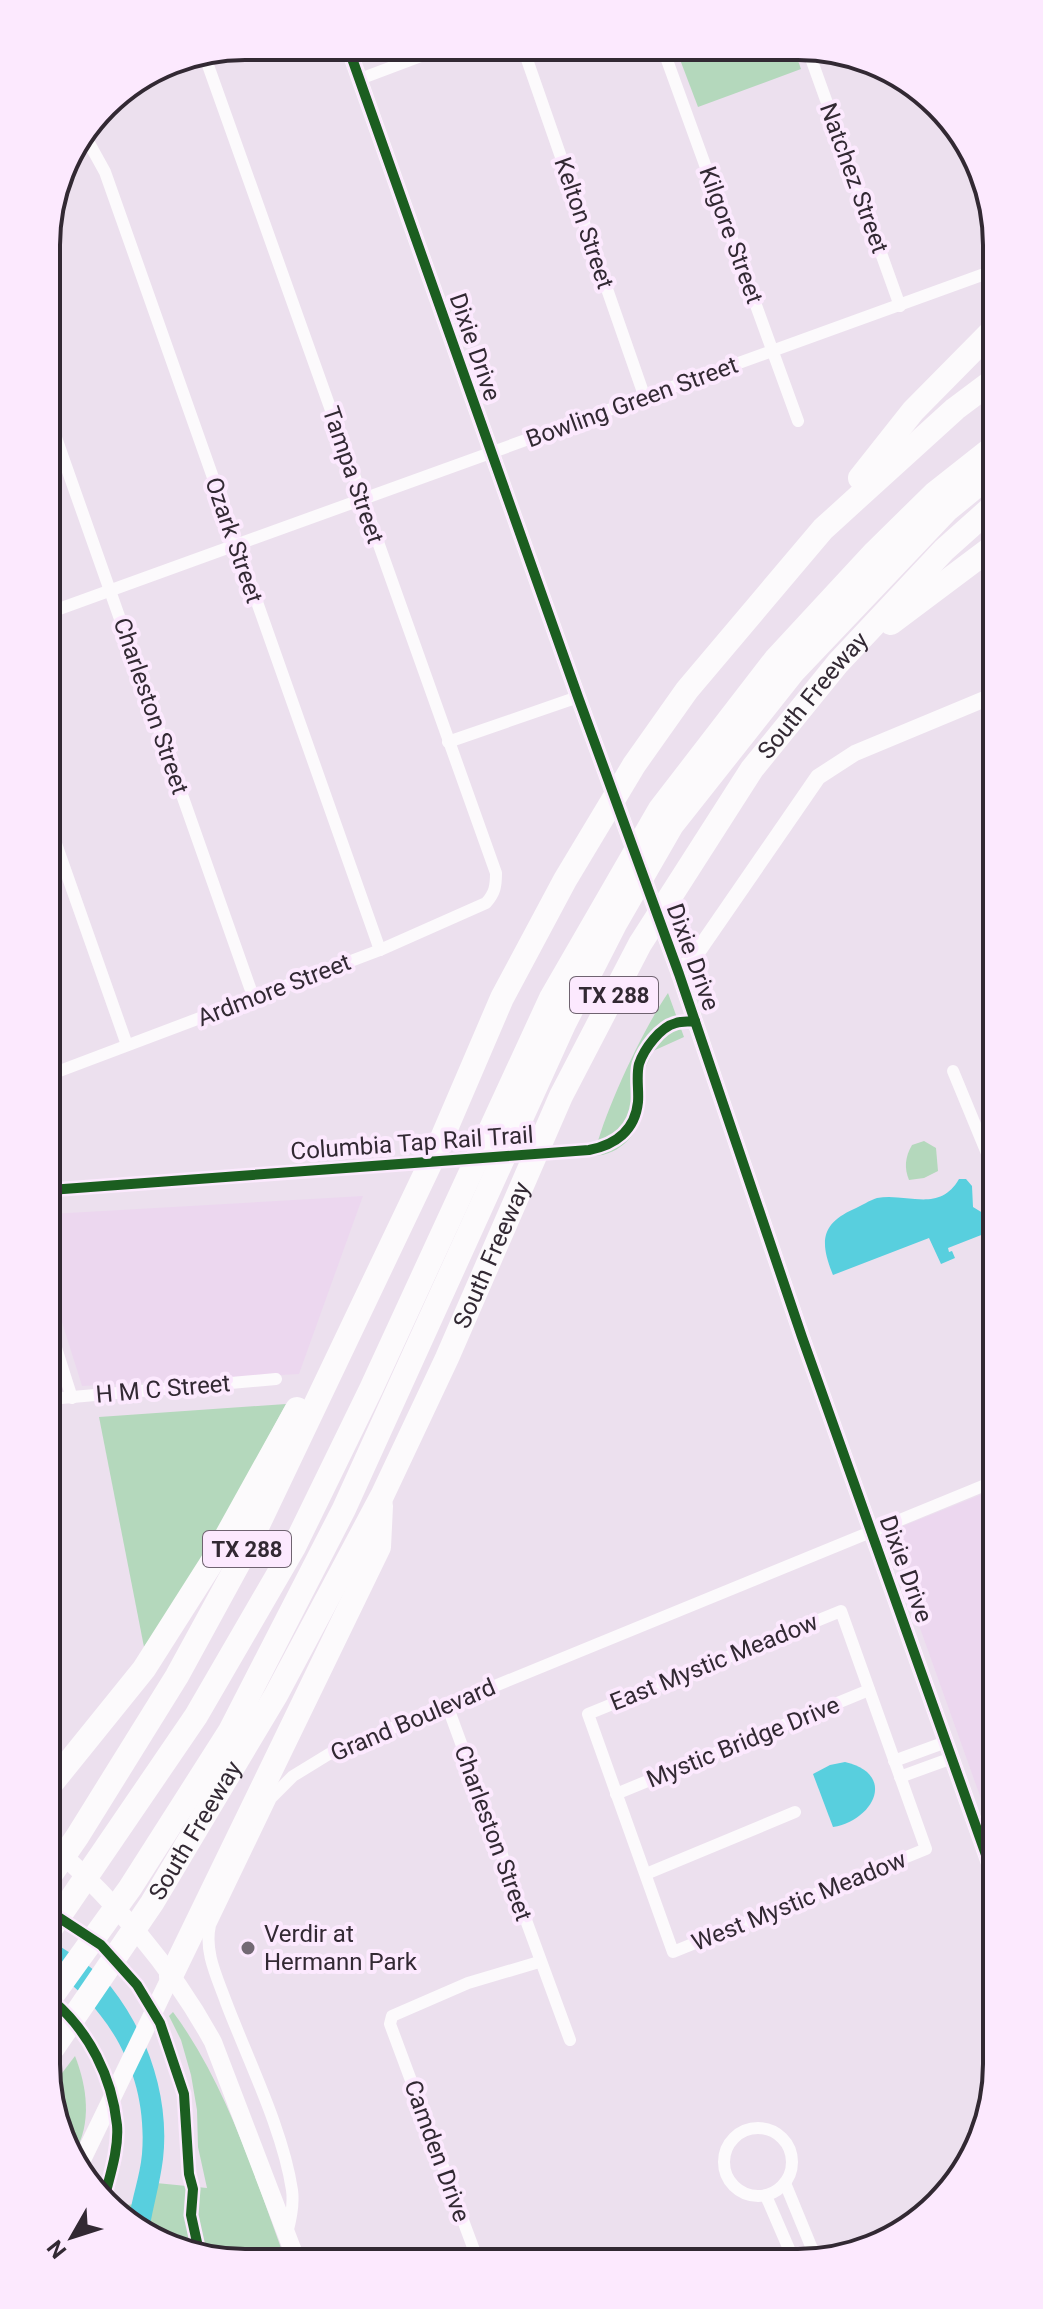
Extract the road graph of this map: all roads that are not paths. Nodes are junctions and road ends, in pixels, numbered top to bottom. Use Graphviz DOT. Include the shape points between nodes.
graph roads {
  1 [pos="353,60"];
  2 [pos="410,60"];
  3 [pos="527,60"];
  4 [pos="667,60"];
  5 [pos="812,61"];
  6 [pos="208,64"];
  7 [pos="360,79"];
  8 [pos="90,144"];
  9 [pos="983,275"];
  10 [pos="900,306"];
  11 [pos="983,340"];
  12 [pos="773,351"];
  13 [pos="983,388"];
  14 [pos="645,398"];
  15 [pos="798,421"];
  16 [pos="60,449"];
  17 [pos="491,452"];
  18 [pos="983,455"];
  19 [pos="983,481"];
  20 [pos="362,499"];
  21 [pos="983,515"];
  22 [pos="235,543"];
  23 [pos="983,554"];
  24 [pos="794,561"];
  25 [pos="109,589"];
  26 [pos="60,608"];
  27 [pos="838,663"];
  28 [pos="578,697"];
  29 [pos="983,700"];
  30 [pos="448,742"];
  31 [pos="60,855"];
  32 [pos="493,895"];
  33 [pos="380,950"];
  34 [pos="677,968"];
  35 [pos="254,999"];
  36 [pos="127,1045"];
  37 [pos="60,1071"];
  38 [pos="953,1071"];
  39 [pos="983,1144"];
  40 [pos="389,1247"];
  41 [pos="60,1360"];
  42 [pos="276,1379"];
  43 [pos="72,1398"];
  44 [pos="60,1399"];
  45 [pos="983,1486"];
  46 [pos="382,1496"];
  47 [pos="872,1533"];
  48 [pos="869,1690"];
  49 [pos="447,1705"];
  50 [pos="949,1750"];
  51 [pos="894,1761"];
  52 [pos="60,1773"];
  53 [pos="900,1777"];
  54 [pos="616,1794"];
  55 [pos="795,1812"];
  56 [pos="983,1846"];
  57 [pos="60,1852"];
  58 [pos="60,1861"];
  59 [pos="646,1874"];
  60 [pos="60,1915"];
  61 [pos="539,1962"];
  62 [pos="60,1985"];
  63 [pos="166,1986"];
  64 [pos="60,2037"];
  65 [pos="570,2040"];
  66 [pos="84,2155"];
  67 [pos="785,2183"];
  68 [pos="766,2196"];
  69 [pos="287,2233"];
  70 [pos="812,2248"];
  71 [pos="293,2249"];
  72 [pos="474,2249"];
  73 [pos="789,2249"];
  1 -- 7 [label="street, Dixie Drive"];
  2 -- 7 [label="street"];
  3 -- 14 [label="street, Kelton Street"];
  4 -- 12 [label="street, Kilgore Street"];
  5 -- 10 [label="street, Natchez Street"];
  6 -- 20 [label="street, Tampa Street"];
  7 -- 17 [label="street, Dixie Drive"];
  8 -- 22 [label="street, Ozark Street" via="105,172"];
  9 -- 10 [label="street, Bowling Green Street"];
  10 -- 12 [label="street, Bowling Green Street"];
  11 -- 24 [label="highway" via="913,411"];
  12 -- 14 [label="street, Bowling Green Street"];
  12 -- 15 [label="street, Kilgore Street"];
  13 -- 24 [label="highway, TX 288" via="882,473"];
  14 -- 17 [label="street, Bowling Green Street"];
  16 -- 25 [label="street, Charleston Street"];
  17 -- 20 [label="street, Bowling Green Street"];
  17 -- 28 [label="street, Dixie Drive"];
  18 -- 60 [label="highway" via="875,552 775,660 660,809 551,998 294,1547 196,1716"];
  19 -- 62 [label="highway" via="947,510 793,672 672,825 564,1024 337,1523 230,1731 130,1888"];
  20 -- 22 [label="street, Bowling Green Street"];
  20 -- 30 [label="street, Tampa Street"];
  21 -- 27 [label="highway, South Freeway / TX 288"];
  22 -- 25 [label="street, Bowling Green Street"];
  22 -- 33 [label="street, Ozark Street"];
  23 -- 27 [label="highway"];
  24 -- 40 [label="highway, TX 288" via="687,690 634,765 565,880 502,998"];
  25 -- 26 [label="street, Bowling Green Street"];
  25 -- 35 [label="street, Charleston Street"];
  27 -- 46 [label="highway, South Freeway / TX 288" via="752,769 640,944 561,1096"];
  28 -- 30 [label="street"];
  28 -- 34 [label="street, Dixie Drive"];
  29 -- 34 [label="street" via="855,753 818,777 696,954"];
  30 -- 32 [label="street, Tampa Street" via="496,873"];
  31 -- 36 [label="street"];
  32 -- 33 [label="street, Ardmore Street"];
  33 -- 35 [label="street, Ardmore Street"];
  34 -- 47 [label="street, Dixie Drive"];
  35 -- 36 [label="street, Ardmore Street"];
  36 -- 37 [label="street, Ardmore Street"];
  38 -- 39 [label="street"];
  40 -- 52 [label="highway" via="212,1562 144,1669"];
  40 -- 58 [label="highway, TX 288" via="248,1546 177,1676"];
  41 -- 43 [label="street"];
  42 -- 43 [label="street, H M C Street"];
  43 -- 44 [label="street, H M C Street"];
  45 -- 47 [label="street, Grand Boulevard"];
  46 -- 63 [label="highway" via="379,1547"];
  46 -- 64 [label="highway, South Freeway / TX 288" via="276,1695 152,1903"];
  47 -- 49 [label="street, Grand Boulevard"];
  47 -- 50 [label="street, Dixie Drive"];
  48 -- 51 [label="street"];
  48 -- 54 [label="street, Mystic Bridge Drive"];
  48 -- 54 [label="street, East Mystic Meadow" via="841,1611 588,1714"];
  49 -- 61 [label="street, Charleston Street"];
  49 -- 69 [label="street, Grand Boulevard" via="329,1754 280,1787 210,1925 210,1958 286,2165 292,2192"];
  50 -- 51 [label="street"];
  50 -- 53 [label="street"];
  50 -- 56 [label="street, Dixie Drive"];
  51 -- 53 [label="street"];
  53 -- 59 [label="street, West Mystic Meadow" via="926,1849 673,1952"];
  54 -- 59 [label="street"];
  55 -- 59 [label="street"];
  57 -- 63 [label="main road" via="102,1891 152,1951"];
  61 -- 65 [label="street, Charleston Street"];
  61 -- 72 [label="street, Camden Drive" via="398,2012 390,2024"];
  63 -- 66 [label="main road"];
  63 -- 69 [label="main road" via="194,2009 213,2042"];
  67 -- 68 [label="street"];
  67 -- 68 [label="street" via="792,2162 786,2142 762,2128 742,2132 727,2146 728,2178 744,2193"];
  67 -- 70 [label="street"];
  68 -- 73 [label="street"];
  69 -- 71 [label="main road"];
}
